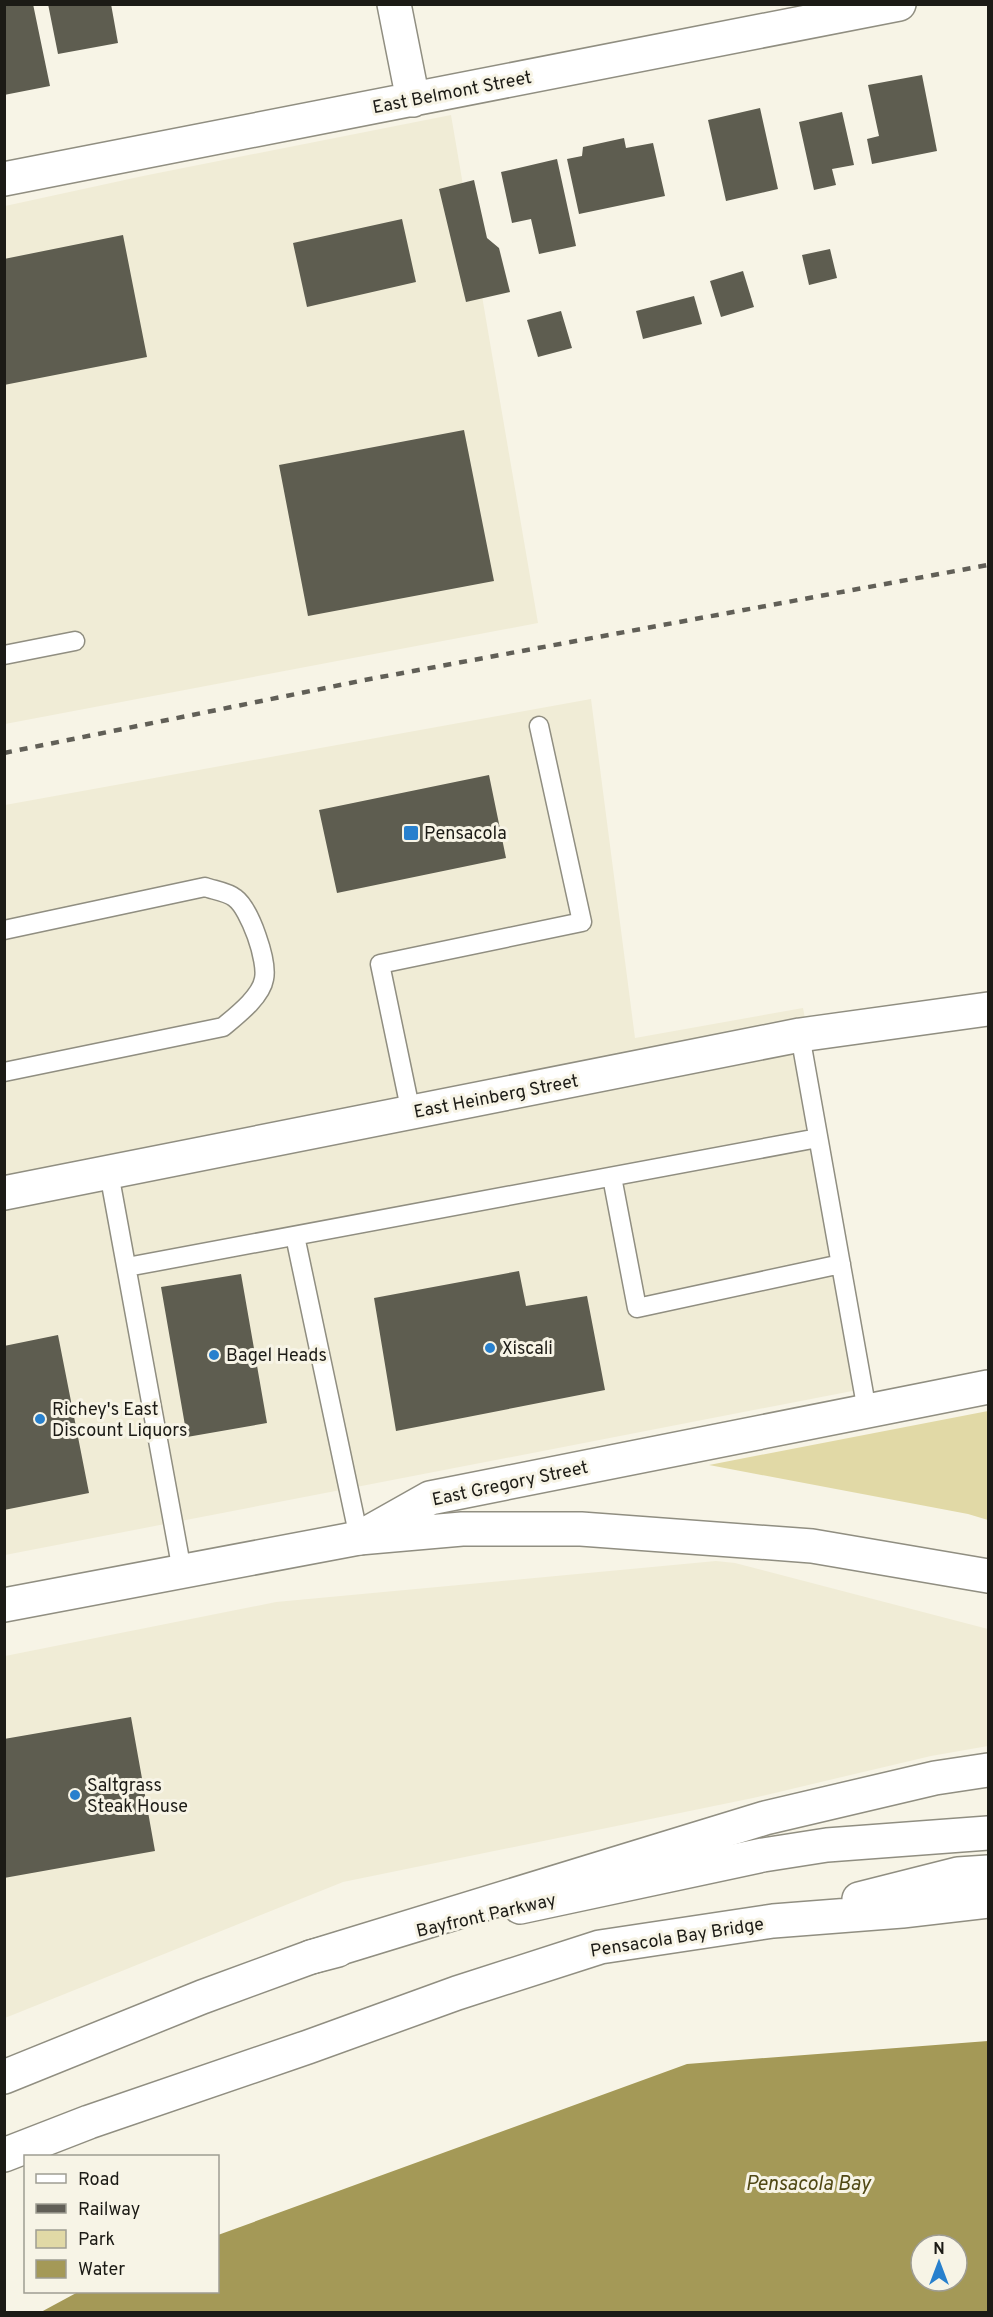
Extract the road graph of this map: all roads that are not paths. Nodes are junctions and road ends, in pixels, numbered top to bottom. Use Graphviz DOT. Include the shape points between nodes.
graph roads {
  1 [pos="394,4"];
  2 [pos="899,4"];
  3 [pos="413,100"];
  4 [pos="4,179"];
  5 [pos="75,641"];
  6 [pos="4,655"];
  7 [pos="539,726"];
  8 [pos="4,930"];
  9 [pos="988,1009"];
  10 [pos="800,1035"];
  11 [pos="4,1072"];
  12 [pos="411,1113"];
  13 [pos="818,1138"];
  14 [pos="109,1173"];
  15 [pos="612,1177"];
  16 [pos="4,1193"];
  17 [pos="295,1236"];
  18 [pos="841,1263"];
  19 [pos="127,1268"];
  20 [pos="988,1387"];
  21 [pos="867,1411"];
  22 [pos="359,1538"];
  23 [pos="182,1571"];
  24 [pos="988,1576"];
  25 [pos="4,1605"];
  26 [pos="988,1770"];
  27 [pos="988,1833"];
  28 [pos="988,1872"];
  29 [pos="988,1901"];
  30 [pos="773,1921"];
  31 [pos="311,1957"];
  32 [pos="4,2077"];
  33 [pos="4,2156"];
  1 -- 3 [label="main road"];
  2 -- 3 [label="main road, East Belmont Street"];
  3 -- 4 [label="main road, East Belmont Street"];
  5 -- 6 [label="lane"];
  7 -- 12 [label="lane" via="582,922 380,964"];
  8 -- 11 [label="lane" via="205,887 236,898 253,926 264,958 264,980 247,1007 223,1028"];
  9 -- 10 [label="main road, East Heinberg Street"];
  10 -- 12 [label="main road, East Heinberg Street"];
  10 -- 13 [label="lane"];
  12 -- 14 [label="main road, East Heinberg Street"];
  13 -- 15 [label="lane"];
  13 -- 18 [label="lane"];
  14 -- 16 [label="main road, East Heinberg Street"];
  14 -- 19 [label="lane"];
  15 -- 17 [label="lane"];
  15 -- 18 [label="lane" via="637,1308"];
  17 -- 19 [label="lane"];
  17 -- 22 [label="lane"];
  18 -- 21 [label="lane"];
  19 -- 23 [label="lane"];
  20 -- 21 [label="main road, East Gregory Street"];
  21 -- 22 [label="main road, East Gregory Street" via="430,1498"];
  22 -- 23 [label="main road, East Gregory Street"];
  22 -- 24 [label="main road" via="462,1529 592,1529 812,1546"];
  23 -- 25 [label="main road, East Gregory Street"];
  26 -- 31 [label="main road" via="935,1778 765,1818"];
  27 -- 31 [label="main road, Bayfront Parkway" via="827,1845 763,1855 539,1902"];
  28 -- 30 [label="main road" via="958,1874"];
  29 -- 30 [label="main road, Pensacola Bay Bridge"];
  30 -- 33 [label="main road, Pensacola Bay Bridge" via="600,1947 89,2122"];
  31 -- 32 [label="main road, Bayfront Parkway"];
}
